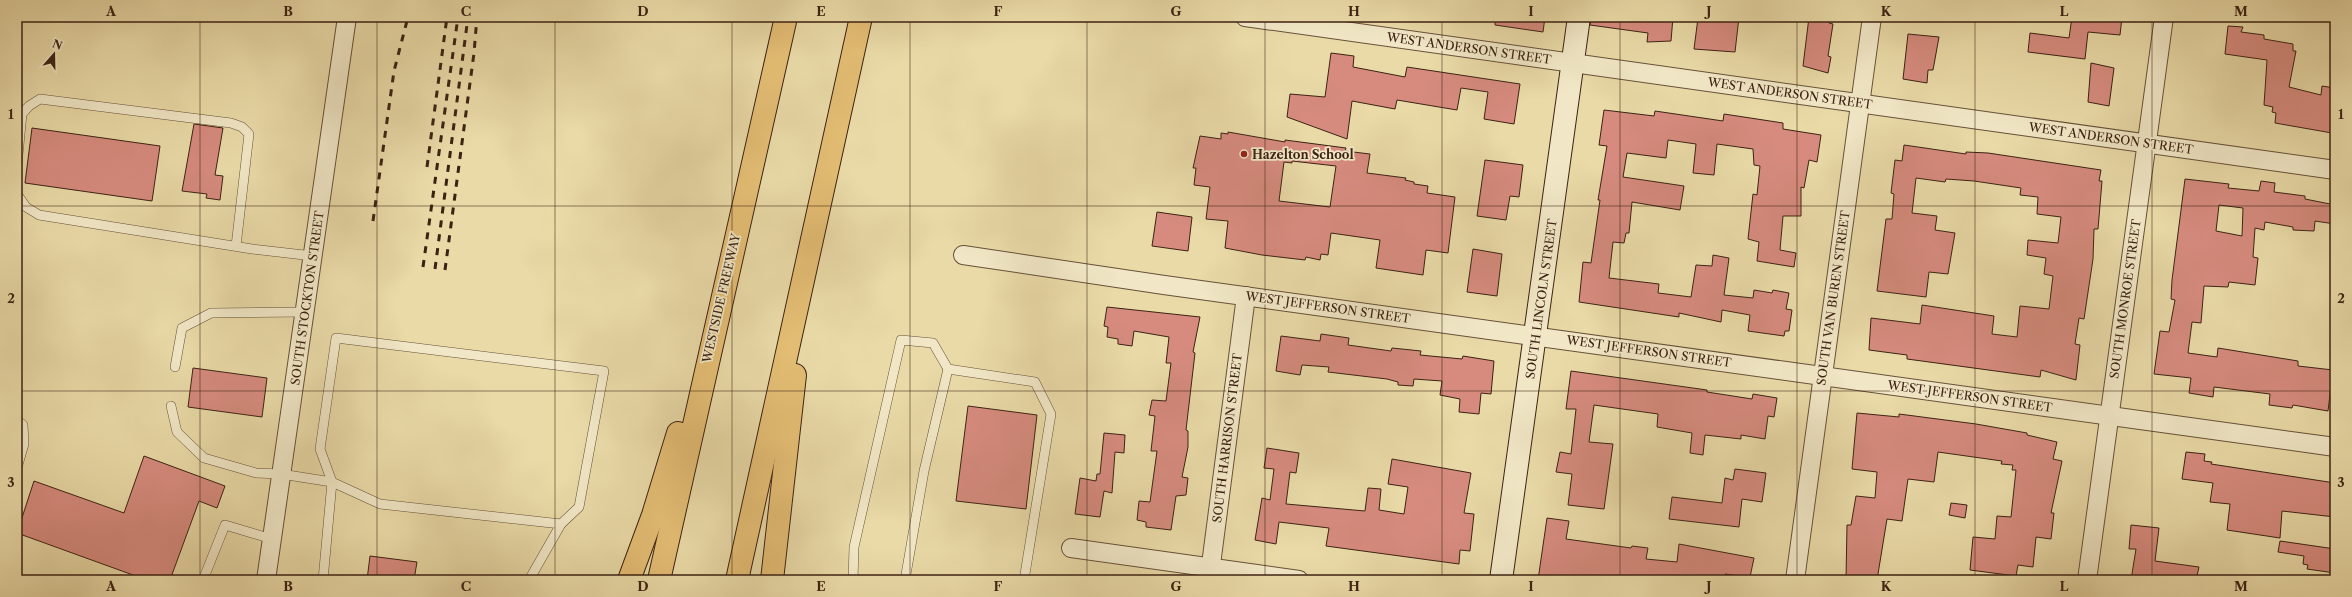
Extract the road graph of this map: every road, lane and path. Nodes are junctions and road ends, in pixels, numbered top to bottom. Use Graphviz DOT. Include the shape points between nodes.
graph roads {
  1 [pos="346,17"];
  2 [pos="786,17"];
  3 [pos="861,17"];
  4 [pos="1245,17"];
  5 [pos="1580,17"];
  6 [pos="1872,17"];
  7 [pos="2164,17"];
  8 [pos="1286,20"];
  9 [pos="1573,63"];
  10 [pos="1860,103"];
  11 [pos="2147,144"];
  12 [pos="17,164"];
  13 [pos="2335,170"];
  14 [pos="17,194"];
  15 [pos="236,246"];
  16 [pos="313,256"];
  17 [pos="963,256"];
  18 [pos="808,259"];
  19 [pos="722,292"];
  20 [pos="1246,296"];
  21 [pos="305,312"];
  22 [pos="1536,336"];
  23 [pos="175,367"];
  24 [pos="948,369"];
  25 [pos="1823,375"];
  26 [pos="171,406"];
  27 [pos="2109,415"];
  28 [pos="17,420"];
  29 [pos="2335,447"];
  30 [pos="17,468"];
  31 [pos="281,474"];
  32 [pos="332,482"];
  33 [pos="561,524"];
  34 [pos="272,538"];
  35 [pos="1071,548"];
  36 [pos="1210,574"];
  37 [pos="203,580"];
  38 [pos="266,580"];
  39 [pos="323,580"];
  40 [pos="529,580"];
  41 [pos="629,580"];
  42 [pos="659,580"];
  43 [pos="737,580"];
  44 [pos="772,580"];
  45 [pos="853,580"];
  46 [pos="905,580"];
  47 [pos="1024,580"];
  48 [pos="1299,580"];
  49 [pos="1502,580"];
  50 [pos="1795,580"];
  51 [pos="2087,580"];
  1 -- 16 [label="street, SOUTH STOCKTON STREET"];
  2 -- 19 [label="highway, WESTSIDE FREEWAY"];
  3 -- 18 [label="highway"];
  4 -- 8 [label="street, WEST ANDERSON STREET"];
  5 -- 9 [label="street, SOUTH LINCOLN STREET"];
  6 -- 10 [label="street, SOUTH VAN BUREN STREET"];
  7 -- 11 [label="street, SOUTH MONROE STREET"];
  8 -- 9 [label="street, WEST ANDERSON STREET"];
  9 -- 10 [label="street, WEST ANDERSON STREET"];
  9 -- 22 [label="street, SOUTH LINCOLN STREET"];
  10 -- 11 [label="street, WEST ANDERSON STREET"];
  10 -- 25 [label="street, SOUTH VAN BUREN STREET"];
  11 -- 13 [label="street, WEST ANDERSON STREET"];
  11 -- 27 [label="street, SOUTH MONROE STREET"];
  12 -- 15 [label="lane" via="22,114 40,98 242,126 249,134"];
  14 -- 15 [label="lane" via="26,207 39,215"];
  15 -- 16 [label="lane"];
  16 -- 21 [label="street, SOUTH STOCKTON STREET"];
  17 -- 20 [label="street, WEST JEFFERSON STREET"];
  18 -- 43 [label="highway"];
  18 -- 44 [label="highway"];
  19 -- 41 [label="highway" via="653,515"];
  19 -- 42 [label="highway, WESTSIDE FREEWAY"];
  20 -- 22 [label="street, WEST JEFFERSON STREET"];
  20 -- 36 [label="street, SOUTH HARRISON STREET"];
  21 -- 23 [label="lane" via="211,313 182,328"];
  21 -- 31 [label="street, SOUTH STOCKTON STREET"];
  22 -- 25 [label="street, WEST JEFFERSON STREET"];
  22 -- 49 [label="street, SOUTH LINCOLN STREET"];
  24 -- 45 [label="lane" via="933,343 901,340 854,547"];
  24 -- 46 [label="lane" via="924,471"];
  24 -- 47 [label="lane" via="1034,382 1051,414"];
  25 -- 27 [label="street, WEST JEFFERSON STREET"];
  25 -- 50 [label="street, SOUTH VAN BUREN STREET"];
  26 -- 31 [label="lane" via="177,432 204,458 256,473"];
  27 -- 29 [label="street, WEST JEFFERSON STREET"];
  27 -- 51 [label="street, SOUTH MONROE STREET"];
  28 -- 30 [label="lane" via="23,425 24,444"];
  31 -- 32 [label="lane"];
  31 -- 34 [label="street, SOUTH STOCKTON STREET"];
  32 -- 33 [label="lane" via="380,504"];
  32 -- 33 [label="lane" via="320,449 336,338 604,371 579,507"];
  32 -- 39 [label="lane"];
  33 -- 40 [label="lane"];
  34 -- 37 [label="lane" via="225,525"];
  34 -- 38 [label="street, SOUTH STOCKTON STREET"];
  35 -- 36 [label="street"];
  36 -- 48 [label="street"];
}
